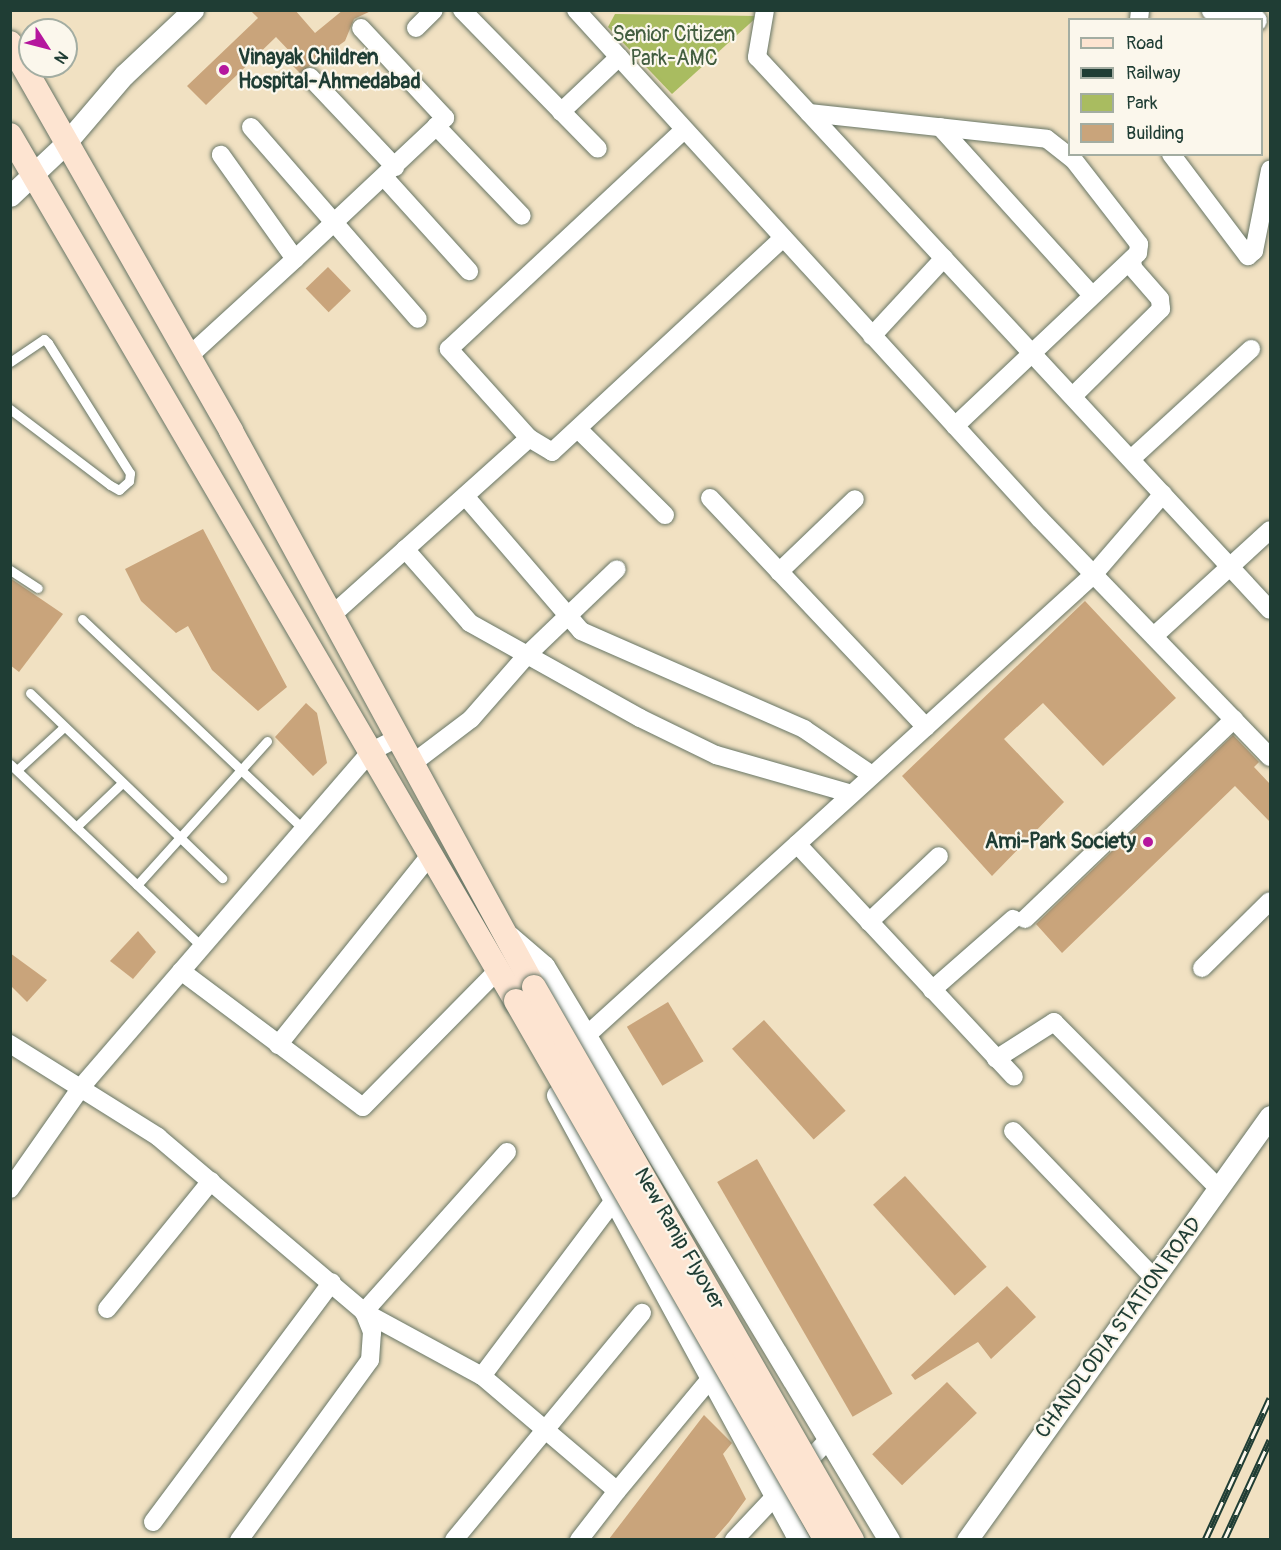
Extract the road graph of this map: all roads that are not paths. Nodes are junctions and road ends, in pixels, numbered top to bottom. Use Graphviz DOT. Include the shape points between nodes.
graph roads {
  1 [pos="193,10"];
  2 [pos="434,10"];
  3 [pos="462,10"];
  4 [pos="576,10"];
  5 [pos="765,10"];
  6 [pos="1212,10"];
  7 [pos="1247,18"];
  8 [pos="361,28"];
  9 [pos="416,28"];
  10 [pos="10,43"];
  11 [pos="619,57"];
  12 [pos="310,77"];
  13 [pos="561,112"];
  14 [pos="809,113"];
  15 [pos="436,126"];
  16 [pos="251,127"];
  17 [pos="940,127"];
  18 [pos="684,130"];
  19 [pos="10,135"];
  20 [pos="65,144"];
  21 [pos="597,149"];
  22 [pos="1068,154"];
  23 [pos="221,155"];
  24 [pos="1070,156"];
  25 [pos="1173,156"];
  26 [pos="1270,170"];
  27 [pos="389,172"];
  28 [pos="32,176"];
  29 [pos="10,196"];
  30 [pos="522,216"];
  31 [pos="333,225"];
  32 [pos="783,238"];
  33 [pos="944,258"];
  34 [pos="295,259"];
  35 [pos="1132,259"];
  36 [pos="469,271"];
  37 [pos="1091,294"];
  38 [pos="418,319"];
  39 [pos="872,336"];
  40 [pos="1251,349"];
  41 [pos="1034,354"];
  42 [pos="188,357"];
  43 [pos="10,362"];
  44 [pos="1072,396"];
  45 [pos="10,409"];
  46 [pos="954,426"];
  47 [pos="579,430"];
  48 [pos="529,438"];
  49 [pos="1131,459"];
  50 [pos="1163,494"];
  51 [pos="465,496"];
  52 [pos="710,498"];
  53 [pos="855,499"];
  54 [pos="666,515"];
  55 [pos="1270,530"];
  56 [pos="405,549"];
  57 [pos="1230,565"];
  58 [pos="617,569"];
  59 [pos="10,570"];
  60 [pos="780,572"];
  61 [pos="1093,574"];
  62 [pos="38,588"];
  63 [pos="1270,610"];
  64 [pos="332,615"];
  65 [pos="570,618"];
  66 [pos="82,619"];
  67 [pos="1154,636"];
  68 [pos="527,655"];
  69 [pos="30,693"];
  70 [pos="1234,719"];
  71 [pos="64,727"];
  72 [pos="926,727"];
  73 [pos="399,737"];
  74 [pos="267,741"];
  75 [pos="370,752"];
  76 [pos="1270,757"];
  77 [pos="413,763"];
  78 [pos="14,767"];
  79 [pos="240,772"];
  80 [pos="872,775"];
  81 [pos="122,783"];
  82 [pos="852,794"];
  83 [pos="76,827"];
  84 [pos="303,829"];
  85 [pos="180,839"];
  86 [pos="797,844"];
  87 [pos="430,855"];
  88 [pos="939,856"];
  89 [pos="222,878"];
  90 [pos="137,885"];
  91 [pos="1270,901"];
  92 [pos="869,922"];
  93 [pos="509,936"];
  94 [pos="202,947"];
  95 [pos="1202,968"];
  96 [pos="498,970"];
  97 [pos="181,971"];
  98 [pos="932,990"];
  99 [pos="525,994"];
  100 [pos="587,1035"];
  101 [pos="10,1044"];
  102 [pos="278,1045"];
  103 [pos="996,1059"];
  104 [pos="1014,1077"];
  105 [pos="82,1086"];
  106 [pos="1270,1116"];
  107 [pos="1013,1131"];
  108 [pos="507,1152"];
  109 [pos="211,1181"];
  110 [pos="10,1189"];
  111 [pos="1219,1189"];
  112 [pos="614,1200"];
  113 [pos="1154,1278"];
  114 [pos="332,1282"];
  115 [pos="107,1309"];
  116 [pos="364,1312"];
  117 [pos="642,1313"];
  118 [pos="482,1376"];
  119 [pos="710,1379"];
  120 [pos="545,1429"];
  121 [pos="829,1439"];
  122 [pos="617,1491"];
  123 [pos="774,1493"];
  124 [pos="153,1522"];
  125 [pos="239,1539"];
  126 [pos="454,1539"];
  127 [pos="579,1539"];
  128 [pos="734,1539"];
  129 [pos="800,1539"];
  130 [pos="826,1539"];
  131 [pos="852,1539"];
  132 [pos="889,1539"];
  133 [pos="967,1539"];
  1 -- 20 [label="street" via="124,75"];
  2 -- 9 [label="street"];
  3 -- 13 [label="street"];
  4 -- 11 [label="street"];
  5 -- 14 [label="street" via="757,57"];
  6 -- 7 [label="street"];
  8 -- 15 [label="street" via="445,118"];
  10 -- 20 [label="main road, New Ranip Flyover"];
  11 -- 13 [label="street"];
  11 -- 18 [label="street"];
  12 -- 27 [label="street"];
  13 -- 21 [label="street"];
  14 -- 17 [label="street"];
  14 -- 33 [label="street"];
  15 -- 27 [label="street"];
  15 -- 30 [label="street"];
  16 -- 31 [label="street"];
  17 -- 22 [label="street" via="1047,139 1061,145"];
  17 -- 37 [label="street"];
  18 -- 32 [label="street"];
  18 -- 48 [label="street" via="449,349"];
  19 -- 28 [label="main road, New Ranip Flyover"];
  20 -- 28 [label="street"];
  20 -- 42 [label="main road, New Ranip Flyover"];
  23 -- 34 [label="street"];
  24 -- 35 [label="street" via="1139,244"];
  25 -- 26 [label="street" via="1248,256 1254,251"];
  27 -- 31 [label="street"];
  27 -- 36 [label="street"];
  28 -- 29 [label="street"];
  28 -- 75 [label="main road, New Ranip Flyover"];
  31 -- 34 [label="street"];
  31 -- 38 [label="street"];
  32 -- 39 [label="street"];
  32 -- 47 [label="street"];
  33 -- 39 [label="street"];
  33 -- 41 [label="street"];
  34 -- 42 [label="street"];
  35 -- 37 [label="street"];
  35 -- 44 [label="street" via="1160,299 1161,309"];
  37 -- 41 [label="street"];
  39 -- 46 [label="street"];
  40 -- 49 [label="street"];
  41 -- 44 [label="street"];
  41 -- 46 [label="street"];
  42 -- 64 [label="main road, New Ranip Flyover"];
  43 -- 45 [label="lane" via="44,339 130,473 129,481 119,490 110,485"];
  44 -- 49 [label="street"];
  46 -- 61 [label="street"];
  47 -- 48 [label="street" via="552,452"];
  47 -- 54 [label="street"];
  48 -- 51 [label="street"];
  49 -- 50 [label="street"];
  50 -- 57 [label="street"];
  50 -- 61 [label="street"];
  51 -- 56 [label="street"];
  51 -- 65 [label="street"];
  52 -- 60 [label="street"];
  53 -- 60 [label="street"];
  55 -- 57 [label="street"];
  56 -- 64 [label="street"];
  56 -- 68 [label="street" via="470,623"];
  57 -- 63 [label="street"];
  57 -- 67 [label="street"];
  58 -- 65 [label="street"];
  59 -- 62 [label="lane"];
  60 -- 72 [label="street"];
  61 -- 67 [label="street"];
  61 -- 72 [label="street"];
  64 -- 73 [label="main road, New Ranip Flyover"];
  65 -- 68 [label="street"];
  65 -- 80 [label="street" via="581,631 804,729"];
  66 -- 79 [label="lane"];
  67 -- 70 [label="street"];
  68 -- 77 [label="street" via="471,718"];
  68 -- 82 [label="street" via="717,755"];
  69 -- 71 [label="lane"];
  70 -- 76 [label="street"];
  70 -- 98 [label="street" via="1019,919"];
  71 -- 78 [label="lane"];
  71 -- 81 [label="lane"];
  72 -- 80 [label="street"];
  73 -- 75 [label="street"];
  73 -- 77 [label="main road, New Ranip Flyover"];
  74 -- 79 [label="lane"];
  75 -- 84 [label="street"];
  75 -- 87 [label="main road, New Ranip Flyover"];
  77 -- 93 [label="main road, New Ranip Flyover"];
  78 -- 83 [label="lane"];
  79 -- 84 [label="lane"];
  79 -- 85 [label="lane"];
  80 -- 82 [label="street"];
  81 -- 83 [label="lane"];
  81 -- 85 [label="lane"];
  82 -- 86 [label="street"];
  83 -- 90 [label="lane"];
  84 -- 94 [label="street"];
  85 -- 89 [label="lane"];
  85 -- 90 [label="lane"];
  86 -- 92 [label="street"];
  86 -- 100 [label="street"];
  87 -- 96 [label="main road, New Ranip Flyover"];
  87 -- 102 [label="street"];
  88 -- 92 [label="street"];
  90 -- 94 [label="lane"];
  91 -- 95 [label="street"];
  92 -- 98 [label="street"];
  93 -- 99 [label="main road, New Ranip Flyover"];
  93 -- 100 [label="street" via="544,966"];
  94 -- 97 [label="street"];
  96 -- 99 [label="main road, New Ranip Flyover"];
  96 -- 102 [label="street" via="363,1107"];
  96 -- 112 [label="street" via="505,999"];
  97 -- 102 [label="street"];
  97 -- 105 [label="street"];
  98 -- 103 [label="street"];
  99 -- 130 [label="main road, New Ranip Flyover, bridge"];
  99 -- 131 [label="main road, New Ranip Flyover, bridge"];
  100 -- 121 [label="street"];
  101 -- 105 [label="street"];
  103 -- 104 [label="street"];
  103 -- 111 [label="street" via="1054,1022"];
  105 -- 109 [label="street" via="158,1137"];
  105 -- 110 [label="street"];
  106 -- 111 [label="street, CHANDLODIA STATION ROAD"];
  107 -- 113 [label="street"];
  108 -- 116 [label="street"];
  109 -- 114 [label="street"];
  109 -- 115 [label="street"];
  111 -- 113 [label="street, CHANDLODIA STATION ROAD"];
  112 -- 118 [label="street"];
  112 -- 119 [label="street"];
  113 -- 133 [label="street, CHANDLODIA STATION ROAD"];
  114 -- 116 [label="street"];
  114 -- 124 [label="street"];
  116 -- 118 [label="street"];
  116 -- 125 [label="street" via="372,1332 370,1359"];
  117 -- 120 [label="street"];
  118 -- 120 [label="street"];
  119 -- 122 [label="street"];
  119 -- 123 [label="street"];
  120 -- 122 [label="street"];
  120 -- 126 [label="street"];
  121 -- 123 [label="street"];
  121 -- 132 [label="street"];
  122 -- 127 [label="street"];
  123 -- 128 [label="street"];
  123 -- 129 [label="street"];
}
